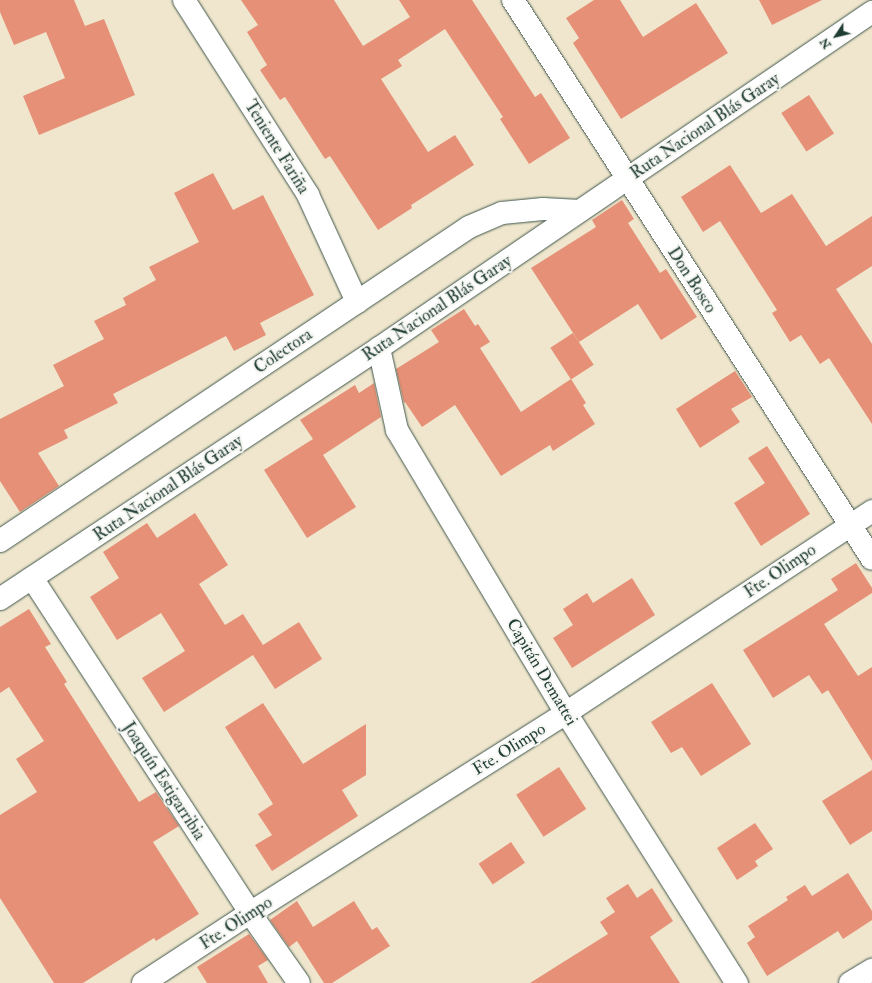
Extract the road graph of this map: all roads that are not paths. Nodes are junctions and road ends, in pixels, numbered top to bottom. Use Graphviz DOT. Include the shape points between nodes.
graph roads {
  1 [pos="184,0"];
  2 [pos="513,0"];
  3 [pos="872,12"];
  4 [pos="627,179"];
  5 [pos="580,211"];
  6 [pos="357,302"];
  7 [pos="379,348"];
  8 [pos="872,511"];
  9 [pos="850,525"];
  10 [pos="1,537"];
  11 [pos="872,559"];
  12 [pos="32,578"];
  13 [pos="0,599"];
  14 [pos="566,713"];
  15 [pos="250,913"];
  16 [pos="872,970"];
  17 [pos="143,983"];
  18 [pos="299,983"];
  19 [pos="738,983"];
  20 [pos="850,983"];
  1 -- 6 [label="main road, Teniente Fariña" via="308,196"];
  2 -- 4 [label="main road, Don Bosco"];
  3 -- 4 [label="main road, Ruta Nacional Blás Garay"];
  4 -- 5 [label="main road, Ruta Nacional Blás Garay"];
  4 -- 9 [label="main road, Don Bosco"];
  5 -- 6 [label="main road, Colectora" via="543,209 502,213 469,227"];
  5 -- 7 [label="main road, Ruta Nacional Blás Garay"];
  6 -- 10 [label="main road, Colectora"];
  7 -- 12 [label="main road, Ruta Nacional Blás Garay"];
  7 -- 14 [label="main road, Capitán Demattei" via="396,430"];
  8 -- 9 [label="main road, Fte. Olimpo"];
  9 -- 11 [label="main road, Don Bosco"];
  9 -- 14 [label="main road, Fte. Olimpo"];
  12 -- 13 [label="main road, Ruta Nacional Blás Garay"];
  12 -- 15 [label="main road, Joaquín Estigarribia"];
  14 -- 15 [label="main road, Fte. Olimpo"];
  14 -- 19 [label="main road, Capitán Demattei"];
  15 -- 17 [label="main road, Fte. Olimpo"];
  15 -- 18 [label="main road, Joaquín Estigarribia"];
  16 -- 20 [label="main road"];
}
